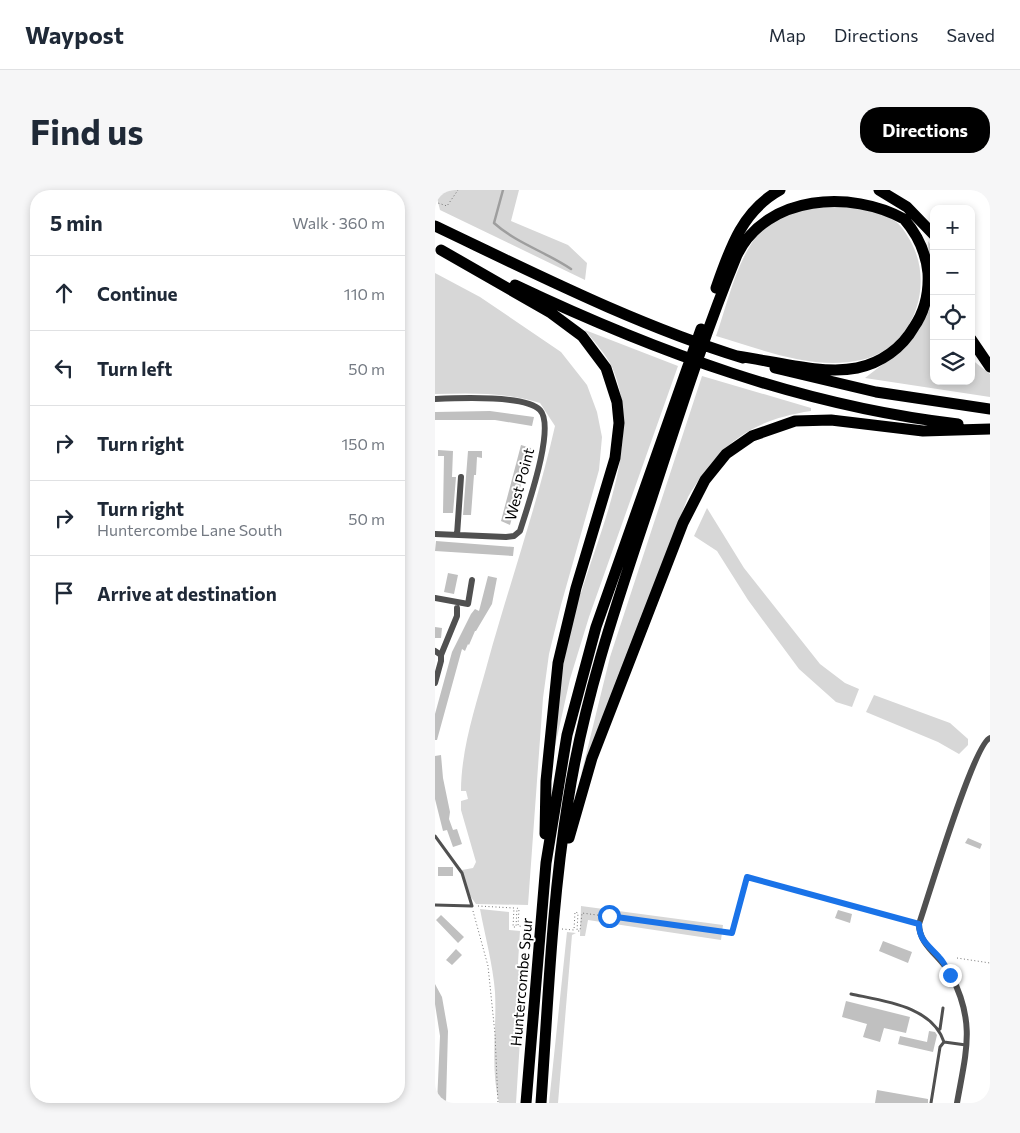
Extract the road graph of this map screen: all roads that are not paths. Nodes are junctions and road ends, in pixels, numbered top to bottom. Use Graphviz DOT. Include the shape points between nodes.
graph roads {
  1 [pos="780,190"];
  2 [pos="879,190"];
  3 [pos="435,226"];
  4 [pos="930,231"];
  5 [pos="438,249"];
  6 [pos="716,300"];
  7 [pos="972,340"];
  8 [pos="737,356"];
  9 [pos="990,367"];
  10 [pos="435,399"];
  11 [pos="681,399"];
  12 [pos="990,409"];
  13 [pos="990,428"];
  14 [pos="461,477"];
  15 [pos="435,534"];
  16 [pos="457,535"];
  17 [pos="472,580"];
  18 [pos="435,598"];
  19 [pos="457,608"];
  20 [pos="438,653"];
  21 [pos="435,683"];
  22 [pos="990,738"];
  23 [pos="435,836"];
  24 [pos="546,863"];
  25 [pos="558,879"];
  26 [pos="435,906"];
  27 [pos="851,994"];
  28 [pos="943,1008"];
  29 [pos="940,1029"];
  30 [pos="944,1042"];
  31 [pos="967,1045"];
  32 [pos="526,1103"];
  33 [pos="541,1103"];
  34 [pos="931,1103"];
  35 [pos="957,1103"];
  1 -- 6 [label="highway" via="759,204 741,225 730,249"];
  2 -- 4 [label="highway" via="907,207"];
  3 -- 8 [label="highway" via="617,311"];
  5 -- 13 [label="highway" via="588,319 725,371 792,392 860,408"];
  5 -- 24 [label="highway" via="551,314 582,336 606,368 617,402 619,423 615,458 568,616 555,680 544,816"];
  6 -- 8 [label="highway" via="737,255 755,227 770,212 806,195 848,192 883,202 911,228 925,258 928,286 920,316 901,344 875,362 856,368 827,369"];
  6 -- 11 [label="highway"];
  7 -- 9 [label="highway"];
  8 -- 12 [label="highway" via="877,392"];
  10 -- 16 [label="street, West Point" via="522,402 539,408 545,417 545,436 520,531 506,537"];
  11 -- 24 [label="highway" via="607,593 585,664 560,770"];
  11 -- 25 [label="highway" via="589,696 568,800"];
  13 -- 25 [label="highway" via="923,431 848,421 795,421 751,436 726,454 705,480 683,522 593,758"];
  14 -- 16 [label="street"];
  15 -- 16 [label="street, West Point"];
  17 -- 18 [label="street" via="468,604"];
  19 -- 20 [label="street" via="457,616"];
  20 -- 21 [label="street" via="441,661"];
  22 -- 31 [label="street" via="981,746 965,784 919,924 924,942 940,958 966,1011"];
  23 -- 26 [label="lane" via="462,873 471,906"];
  24 -- 32 [label="highway, Huntercombe Spur"];
  25 -- 33 [label="highway, Huntercombe Spur"];
  27 -- 29 [label="lane" via="914,1011"];
  28 -- 29 [label="lane"];
  29 -- 30 [label="lane"];
  30 -- 31 [label="lane"];
  30 -- 34 [label="lane" via="940,1047"];
  31 -- 35 [label="street"];
}
